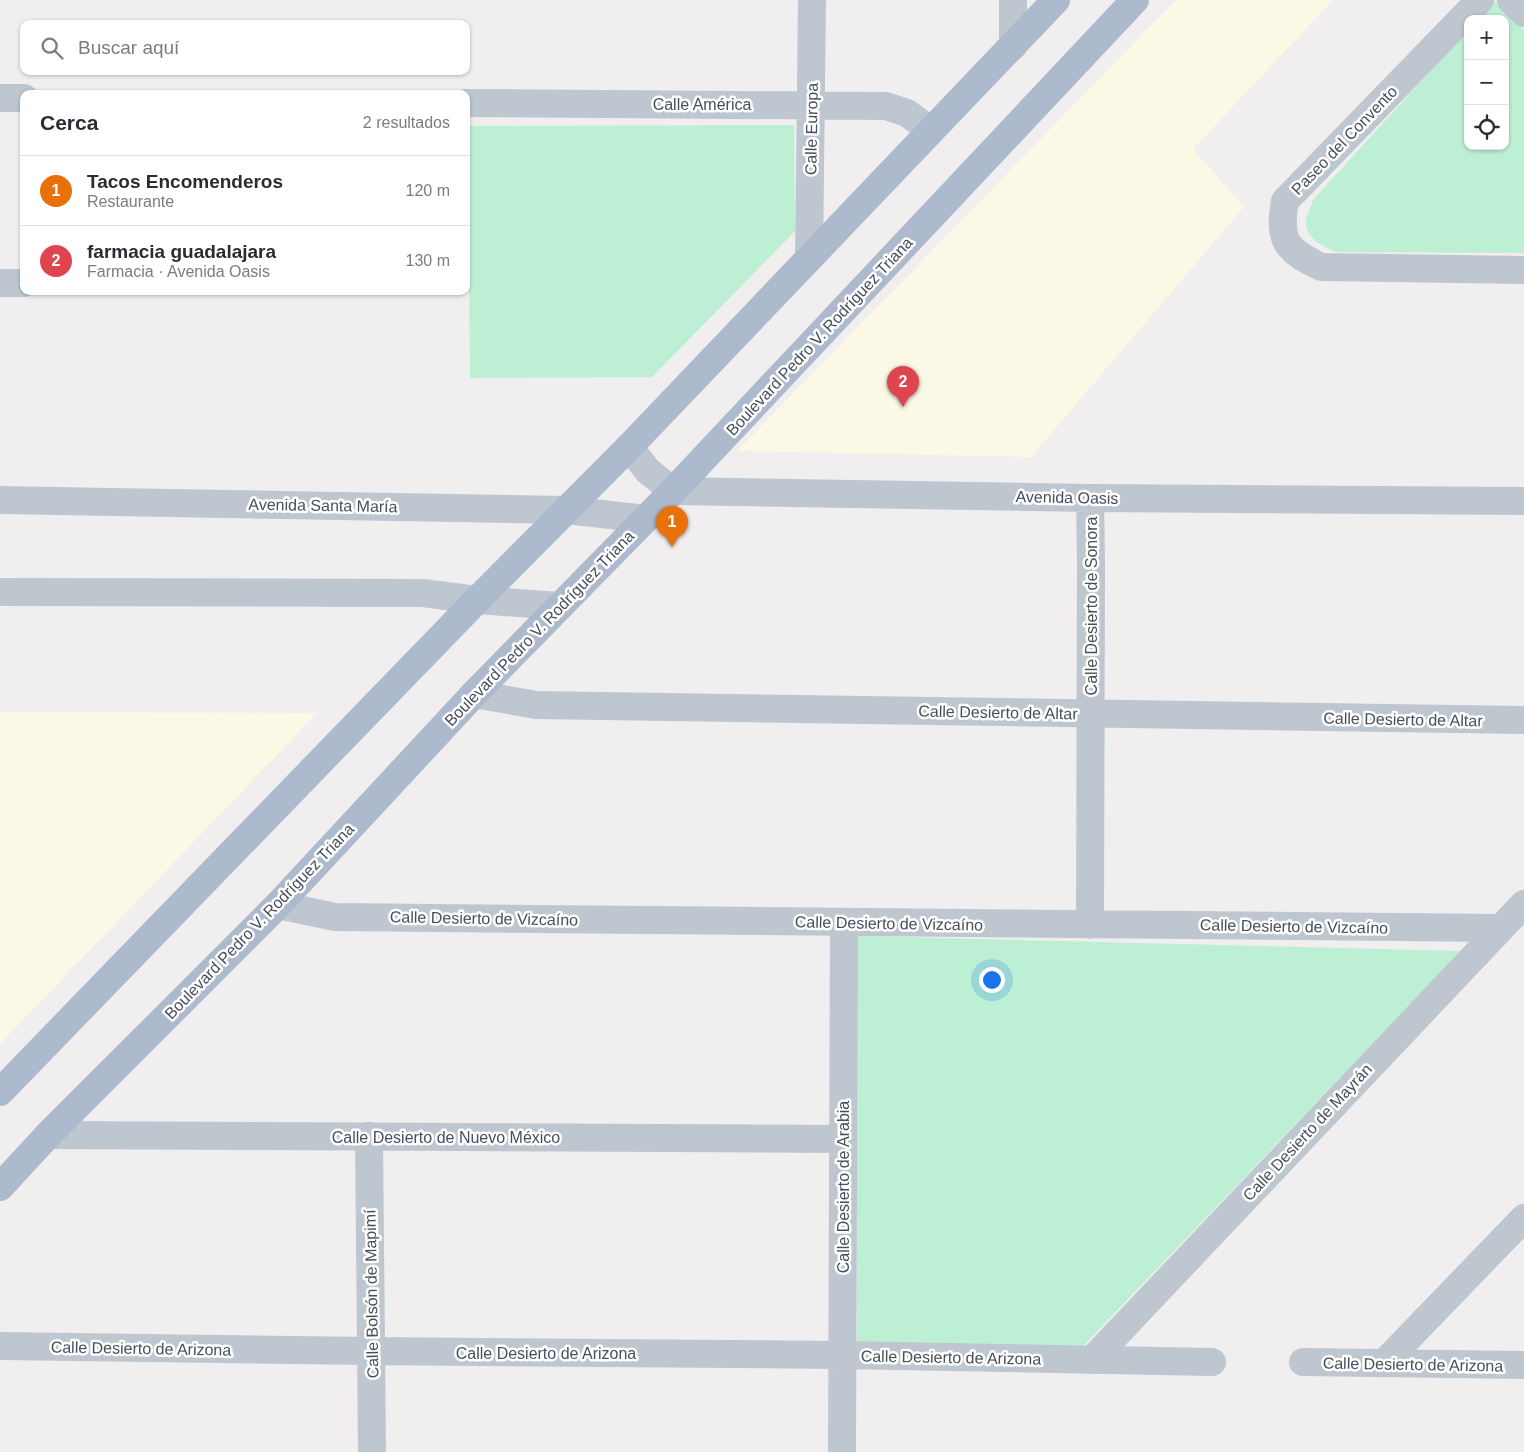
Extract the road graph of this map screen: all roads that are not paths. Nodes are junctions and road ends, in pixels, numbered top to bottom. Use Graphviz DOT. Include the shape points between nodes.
graph roads {
  1 [pos="812,0"];
  2 [pos="1013,0"];
  3 [pos="1056,0"];
  4 [pos="1135,0"];
  5 [pos="1480,0"];
  6 [pos="1511,0"];
  7 [pos="1524,13"];
  8 [pos="1013,46"];
  9 [pos="0,98"];
  10 [pos="20,98"];
  11 [pos="470,103"];
  12 [pos="811,105"];
  13 [pos="931,131"];
  14 [pos="809,258"];
  15 [pos="1524,270"];
  16 [pos="0,282"];
  17 [pos="20,282"];
  18 [pos="629,447"];
  19 [pos="673,492"];
  20 [pos="1090,498"];
  21 [pos="0,500"];
  22 [pos="1524,501"];
  23 [pos="566,510"];
  24 [pos="646,519"];
  25 [pos="0,592"];
  26 [pos="477,600"];
  27 [pos="560,606"];
  28 [pos="474,694"];
  29 [pos="1091,714"];
  30 [pos="1524,720"];
  31 [pos="278,904"];
  32 [pos="1524,904"];
  33 [pos="844,922"];
  34 [pos="1090,924"];
  35 [pos="1500,928"];
  36 [pos="0,1092"];
  37 [pos="48,1135"];
  38 [pos="369,1136"];
  39 [pos="843,1139"];
  40 [pos="0,1187"];
  41 [pos="1524,1218"];
  42 [pos="0,1346"];
  43 [pos="371,1351"];
  44 [pos="842,1355"];
  45 [pos="1092,1360"];
  46 [pos="1212,1362"];
  47 [pos="1303,1362"];
  48 [pos="1384,1363"];
  49 [pos="1524,1365"];
  50 [pos="372,1452"];
  51 [pos="842,1452"];
  1 -- 12 [label="street, Calle Europa"];
  2 -- 8 [label="street"];
  3 -- 8 [label="main road"];
  4 -- 19 [label="main road, Boulevard Pedro V. Rodríguez Triana"];
  5 -- 15 [label="street, Paseo del Convento" via="1285,201 1281,224 1286,242 1293,250 1321,267"];
  6 -- 7 [label="street"];
  8 -- 13 [label="main road"];
  9 -- 10 [label="street"];
  11 -- 12 [label="street, Calle América"];
  12 -- 13 [label="street, Calle América" via="886,106 907,113"];
  12 -- 14 [label="street, Calle Europa"];
  13 -- 14 [label="main road"];
  14 -- 18 [label="main road"];
  16 -- 17 [label="street"];
  18 -- 19 [label="street"];
  18 -- 23 [label="main road"];
  19 -- 20 [label="street, Avenida Oasis"];
  19 -- 24 [label="main road, Boulevard Pedro V. Rodríguez Triana"];
  20 -- 22 [label="street, Avenida Oasis"];
  20 -- 29 [label="street, Calle Desierto de Sonora"];
  21 -- 23 [label="street, Avenida Santa María"];
  23 -- 24 [label="street, Avenida Santa María"];
  23 -- 26 [label="main road"];
  24 -- 27 [label="main road, Boulevard Pedro V. Rodríguez Triana"];
  25 -- 26 [label="street" via="423,593"];
  26 -- 27 [label="street"];
  26 -- 36 [label="main road"];
  27 -- 28 [label="main road, Boulevard Pedro V. Rodríguez Triana"];
  28 -- 29 [label="street, Calle Desierto de Altar" via="536,705"];
  28 -- 31 [label="main road, Boulevard Pedro V. Rodríguez Triana"];
  29 -- 30 [label="street, Calle Desierto de Altar"];
  29 -- 34 [label="street, Calle Desierto de Sonora"];
  31 -- 33 [label="street, Calle Desierto de Vizcaíno" via="335,917"];
  31 -- 37 [label="main road, Boulevard Pedro V. Rodríguez Triana"];
  32 -- 35 [label="street, Calle Desierto de Mayrán"];
  33 -- 34 [label="street, Calle Desierto de Vizcaíno"];
  33 -- 39 [label="street, Calle Desierto de Arabia"];
  34 -- 35 [label="street, Calle Desierto de Vizcaíno"];
  35 -- 45 [label="street, Calle Desierto de Mayrán"];
  37 -- 38 [label="street, Calle Desierto de Nuevo México"];
  37 -- 40 [label="main road, Boulevard Pedro V. Rodríguez Triana"];
  38 -- 39 [label="street, Calle Desierto de Nuevo México"];
  38 -- 43 [label="street, Calle Bolsón de Mapimí"];
  39 -- 44 [label="street, Calle Desierto de Arabia"];
  41 -- 48 [label="street"];
  42 -- 43 [label="street, Calle Desierto de Arizona"];
  43 -- 44 [label="street, Calle Desierto de Arizona"];
  43 -- 50 [label="street, Calle Bolsón de Mapimí"];
  44 -- 45 [label="street, Calle Desierto de Arizona"];
  44 -- 51 [label="street, Calle Desierto de Arabia"];
  45 -- 46 [label="street, Calle Desierto de Arizona"];
  47 -- 48 [label="street, Calle Desierto de Arizona"];
  48 -- 49 [label="street, Calle Desierto de Arizona"];
}
